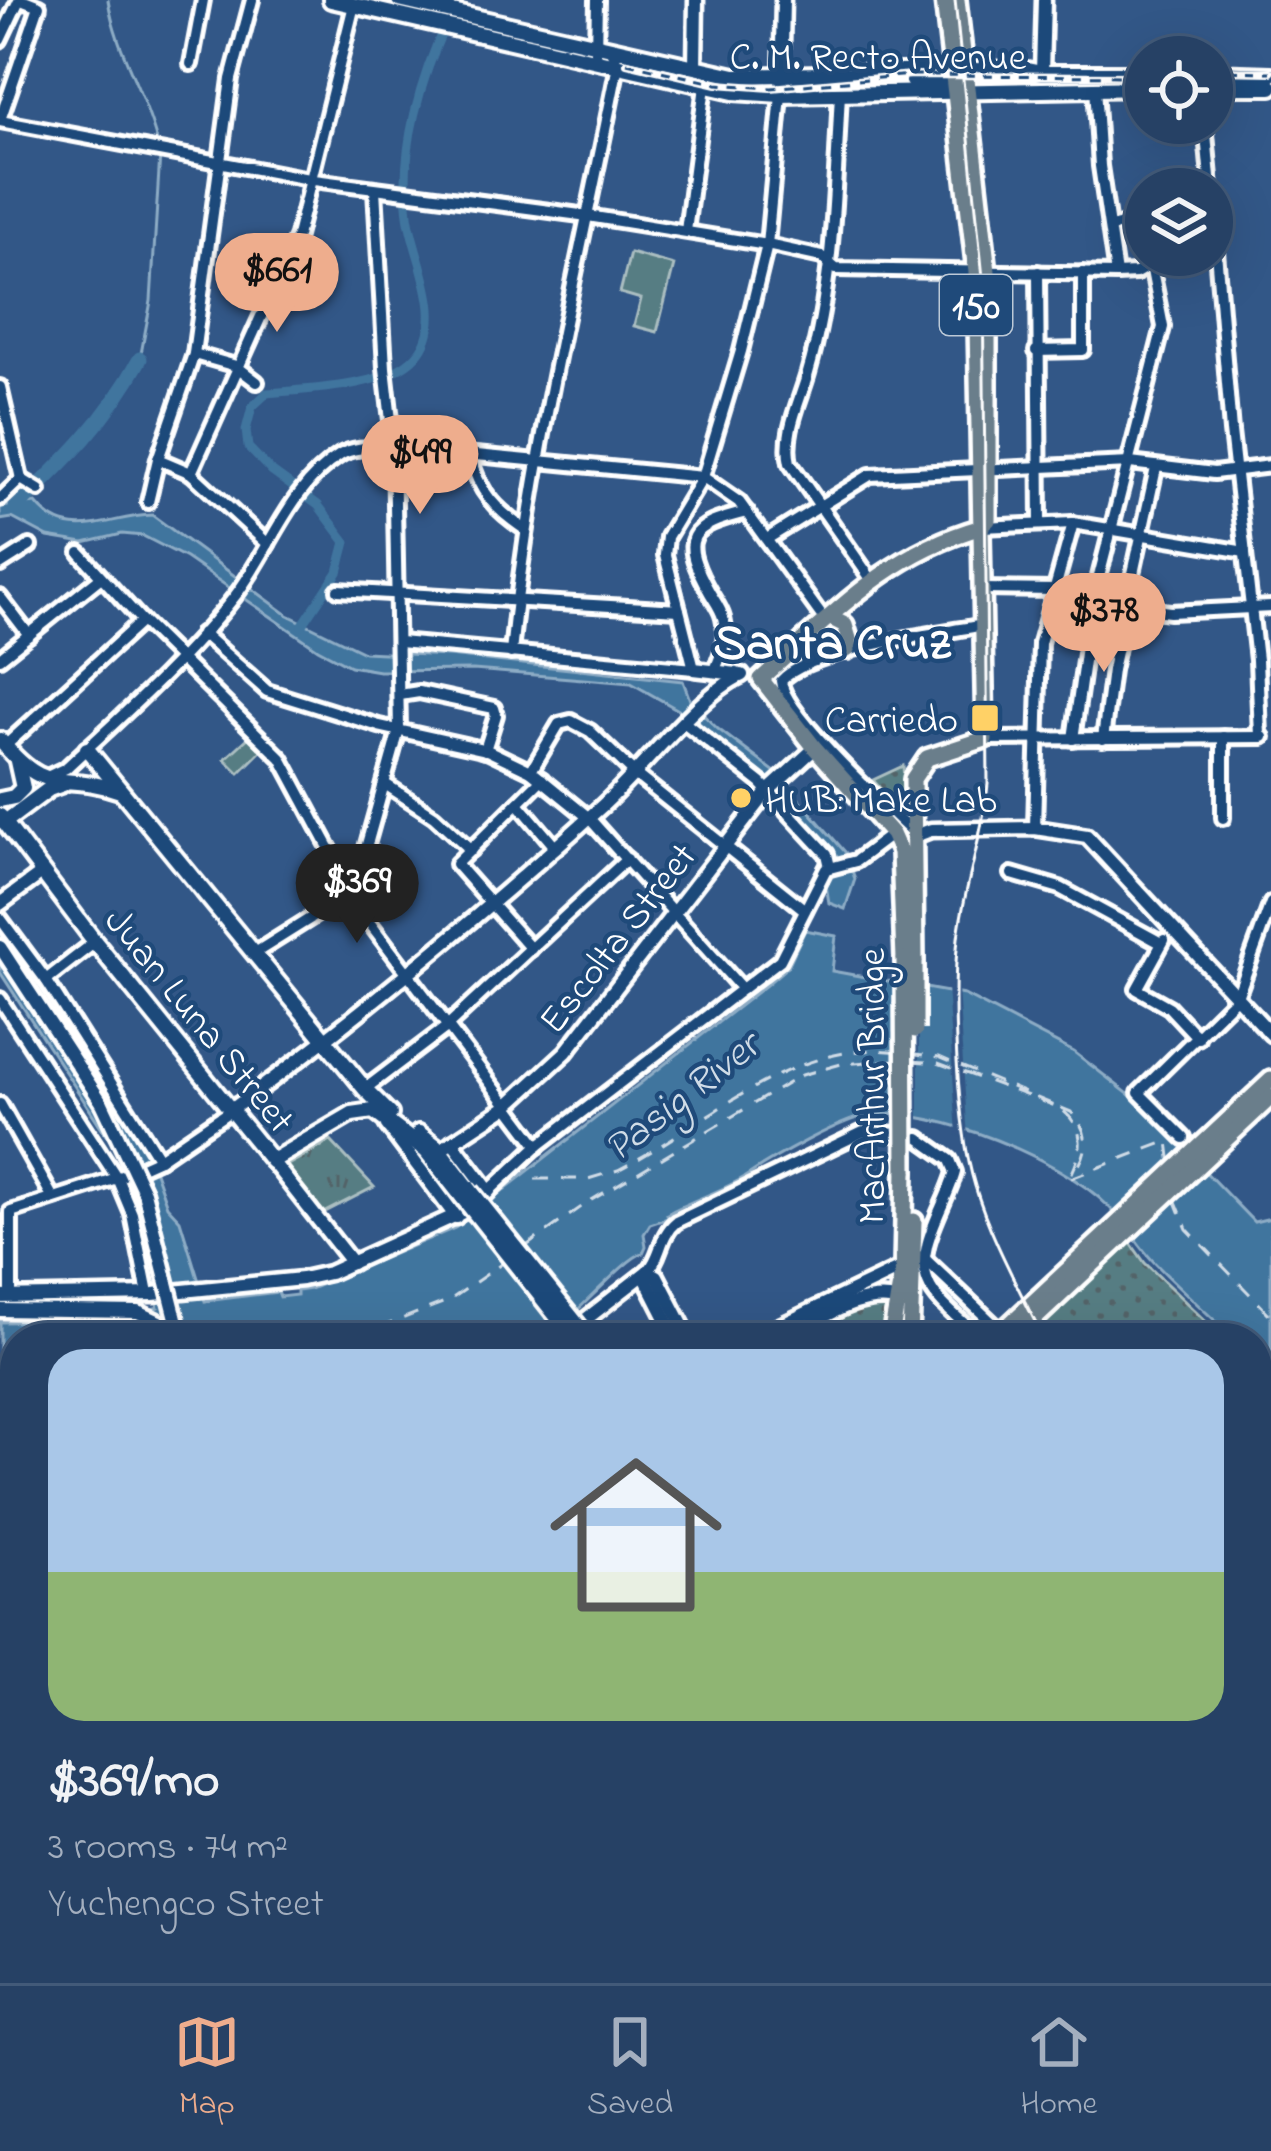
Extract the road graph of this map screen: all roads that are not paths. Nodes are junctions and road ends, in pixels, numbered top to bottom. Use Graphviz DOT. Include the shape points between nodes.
graph roads {
  1 [pos="21,0"];
  2 [pos="203,0"];
  3 [pos="252,0"];
  4 [pos="331,0"];
  5 [pos="399,0"];
  6 [pos="597,0"];
  7 [pos="696,0"];
  8 [pos="783,0"];
  9 [pos="944,0"];
  10 [pos="957,0"];
  11 [pos="1044,0"];
  12 [pos="355,3"];
  13 [pos="430,14"];
  14 [pos="0,40"];
  15 [pos="602,51"];
  16 [pos="191,64"];
  17 [pos="618,65"];
  18 [pos="695,67"];
  19 [pos="1042,73"];
  20 [pos="1233,74"];
  21 [pos="1271,75"];
  22 [pos="1125,76"];
  23 [pos="782,77"];
  24 [pos="960,81"];
  25 [pos="1095,81"];
  26 [pos="1125,85"];
  27 [pos="705,86"];
  28 [pos="1233,87"];
  29 [pos="1271,88"];
  30 [pos="840,93"];
  31 [pos="781,95"];
  32 [pos="0,121"];
  33 [pos="221,164"];
  34 [pos="314,180"];
  35 [pos="376,189"];
  36 [pos="588,216"];
  37 [pos="1125,224"];
  38 [pos="1111,228"];
  39 [pos="686,231"];
  40 [pos="767,245"];
  41 [pos="829,262"];
  42 [pos="982,272"];
  43 [pos="1038,272"];
  44 [pos="1083,273"];
  45 [pos="1116,274"];
  46 [pos="1125,274"];
  47 [pos="1153,276"];
  48 [pos="1217,276"];
  49 [pos="1036,351"];
  50 [pos="194,354"];
  51 [pos="236,366"];
  52 [pos="257,382"];
  53 [pos="0,387"];
  54 [pos="394,447"];
  55 [pos="470,456"];
  56 [pos="158,459"];
  57 [pos="536,463"];
  58 [pos="1130,464"];
  59 [pos="1271,466"];
  60 [pos="1037,467"];
  61 [pos="1156,468"];
  62 [pos="983,471"];
  63 [pos="1235,471"];
  64 [pos="190,473"];
  65 [pos="703,477"];
  66 [pos="21,479"];
  67 [pos="39,490"];
  68 [pos="0,499"];
  69 [pos="148,502"];
  70 [pos="819,504"];
  71 [pos="747,512"];
  72 [pos="1040,523"];
  73 [pos="1073,523"];
  74 [pos="982,527"];
  75 [pos="1114,528"];
  76 [pos="526,530"];
  77 [pos="1142,533"];
  78 [pos="767,539"];
  79 [pos="268,544"];
  80 [pos="30,546"];
  81 [pos="1245,552"];
  82 [pos="80,553"];
  83 [pos="0,565"];
  84 [pos="100,577"];
  85 [pos="871,579"];
  86 [pos="984,589"];
  87 [pos="338,590"];
  88 [pos="398,593"];
  89 [pos="1054,594"];
  90 [pos="0,597"];
  91 [pos="516,600"];
  92 [pos="1092,604"];
  93 [pos="1271,608"];
  94 [pos="1124,609"];
  95 [pos="1252,609"];
  96 [pos="680,610"];
  97 [pos="827,620"];
  98 [pos="142,621"];
  99 [pos="984,625"];
  100 [pos="202,633"];
  101 [pos="29,635"];
  102 [pos="399,648"];
  103 [pos="847,650"];
  104 [pos="511,652"];
  105 [pos="0,658"];
  106 [pos="180,658"];
  107 [pos="694,669"];
  108 [pos="714,672"];
  109 [pos="742,675"];
  110 [pos="761,679"];
  111 [pos="400,695"];
  112 [pos="694,713"];
  113 [pos="399,730"];
  114 [pos="1223,736"];
  115 [pos="985,739"];
  116 [pos="1036,739"];
  117 [pos="1073,739"];
  118 [pos="1103,739"];
  119 [pos="3,743"];
  120 [pos="819,745"];
  121 [pos="87,749"];
  122 [pos="485,750"];
  123 [pos="16,759"];
  124 [pos="537,774"];
  125 [pos="636,776"];
  126 [pos="41,778"];
  127 [pos="68,782"];
  128 [pos="386,784"];
  129 [pos="774,786"];
  130 [pos="120,791"];
  131 [pos="0,800"];
  132 [pos="518,803"];
  133 [pos="589,818"];
  134 [pos="1222,818"];
  135 [pos="2,819"];
  136 [pos="1035,828"];
  137 [pos="892,834"];
  138 [pos="915,836"];
  139 [pos="556,848"];
  140 [pos="724,848"];
  141 [pos="471,850"];
  142 [pos="627,859"];
  143 [pos="831,866"];
  144 [pos="42,873"];
  145 [pos="1012,874"];
  146 [pos="354,891"];
  147 [pos="491,903"];
  148 [pos="1271,903"];
  149 [pos="0,904"];
  150 [pos="805,910"];
  151 [pos="675,911"];
  152 [pos="0,918"];
  153 [pos="1174,930"];
  154 [pos="95,942"];
  155 [pos="1161,943"];
  156 [pos="0,947"];
  157 [pos="530,949"];
  158 [pos="255,953"];
  159 [pos="909,965"];
  160 [pos="407,974"];
  161 [pos="46,980"];
  162 [pos="742,989"];
  163 [pos="1237,997"];
  164 [pos="0,999"];
  165 [pos="446,1026"];
  166 [pos="1271,1034"];
  167 [pos="1198,1038"];
  168 [pos="328,1041"];
  169 [pos="1271,1080"];
  170 [pos="365,1089"];
  171 [pos="1271,1097"];
  172 [pos="0,1104"];
  173 [pos="506,1107"];
  174 [pos="231,1110"];
  175 [pos="352,1114"];
  176 [pos="898,1134"];
  177 [pos="920,1138"];
  178 [pos="1184,1138"];
  179 [pos="446,1146"];
  180 [pos="538,1146"];
  181 [pos="155,1160"];
  182 [pos="272,1161"];
  183 [pos="121,1177"];
  184 [pos="53,1198"];
  185 [pos="471,1200"];
  186 [pos="914,1260"];
  187 [pos="352,1262"];
  188 [pos="648,1271"];
  189 [pos="152,1294"];
  190 [pos="5,1297"];
  191 [pos="1046,1298"];
  192 [pos="899,1301"];
  193 [pos="0,1310"];
  194 [pos="160,1323"];
  195 [pos="177,1323"];
  196 [pos="566,1323"];
  197 [pos="588,1323"];
  198 [pos="668,1323"];
  199 [pos="681,1323"];
  200 [pos="786,1323"];
  201 [pos="817,1323"];
  202 [pos="894,1323"];
  203 [pos="911,1323"];
  204 [pos="965,1323"];
  205 [pos="987,1323"];
  206 [pos="1017,1323"];
  1 -- 14 [label="street"];
  1 -- 32 [label="street" via="39,6"];
  2 -- 16 [label="street"];
  3 -- 33 [label="street"];
  4 -- 12 [label="main road, C. M. Recto Avenue"];
  5 -- 13 [label="main road, C. M. Recto Avenue"];
  6 -- 15 [label="street"];
  7 -- 18 [label="street"];
  8 -- 23 [label="street"];
  9 -- 24 [label="main road, 150"];
  10 -- 24 [label="main road, 150"];
  11 -- 19 [label="street"];
  12 -- 13 [label="main road, C. M. Recto Avenue"];
  12 -- 34 [label="street"];
  13 -- 15 [label="main road, C. M. Recto Avenue"];
  15 -- 17 [label="main road, C. M. Recto Avenue"];
  15 -- 18 [label="main road, C. M. Recto Avenue"];
  17 -- 27 [label="main road, C. M. Recto Avenue"];
  17 -- 36 [label="street"];
  18 -- 23 [label="main road, C. M. Recto Avenue"];
  19 -- 24 [label="main road, C. M. Recto Avenue"];
  19 -- 25 [label="main road, C. M. Recto Avenue"];
  20 -- 21 [label="main road"];
  22 -- 25 [label="main road, C. M. Recto Avenue"];
  23 -- 24 [label="main road, C. M. Recto Avenue"];
  23 -- 31 [label="street"];
  24 -- 25 [label="main road, C. M. Recto Avenue"];
  24 -- 30 [label="main road, C. M. Recto Avenue"];
  24 -- 42 [label="main road, 150"];
  25 -- 26 [label="main road, C. M. Recto Avenue"];
  25 -- 38 [label="street"];
  27 -- 31 [label="main road, C. M. Recto Avenue"];
  27 -- 39 [label="street"];
  28 -- 29 [label="main road"];
  30 -- 31 [label="main road, C. M. Recto Avenue"];
  30 -- 41 [label="street"];
  31 -- 40 [label="street"];
  32 -- 33 [label="street"];
  33 -- 34 [label="street"];
  33 -- 50 [label="street"];
  34 -- 35 [label="street"];
  34 -- 51 [label="street"];
  35 -- 36 [label="street"];
  35 -- 54 [label="street"];
  36 -- 39 [label="street"];
  36 -- 57 [label="street"];
  37 -- 38 [label="street"];
  38 -- 45 [label="street"];
  39 -- 40 [label="street"];
  40 -- 41 [label="street"];
  40 -- 65 [label="street"];
  41 -- 42 [label="street" via="836,269"];
  41 -- 70 [label="street" via="786,447"];
  42 -- 43 [label="street"];
  42 -- 62 [label="main road, 150"];
  43 -- 44 [label="street"];
  43 -- 49 [label="street"];
  44 -- 45 [label="street"];
  44 -- 49 [label="street" via="1085,346"];
  45 -- 46 [label="street"];
  47 -- 58 [label="street" via="1163,327"];
  48 -- 63 [label="street"];
  49 -- 60 [label="street"];
  50 -- 51 [label="street"];
  50 -- 56 [label="street"];
  51 -- 52 [label="street"];
  51 -- 64 [label="street"];
  53 -- 66 [label="street"];
  54 -- 55 [label="street"];
  54 -- 79 [label="street" via="342,453 306,486"];
  54 -- 88 [label="street"];
  55 -- 57 [label="street"];
  55 -- 76 [label="street" via="492,505"];
  56 -- 64 [label="street"];
  56 -- 69 [label="street"];
  57 -- 65 [label="street"];
  57 -- 76 [label="street"];
  58 -- 60 [label="street"];
  58 -- 61 [label="street"];
  58 -- 75 [label="street"];
  59 -- 63 [label="street"];
  60 -- 62 [label="street"];
  60 -- 72 [label="street"];
  61 -- 63 [label="street"];
  61 -- 77 [label="street"];
  62 -- 70 [label="street" via="870,475"];
  62 -- 74 [label="main road, 150"];
  63 -- 81 [label="street"];
  64 -- 79 [label="street"];
  65 -- 71 [label="street"];
  65 -- 96 [label="street" via="667,537 664,555"];
  66 -- 67 [label="street"];
  66 -- 68 [label="street"];
  70 -- 78 [label="street"];
  70 -- 85 [label="street"];
  71 -- 78 [label="street"];
  71 -- 108 [label="street" via="709,521 691,543 723,615"];
  72 -- 73 [label="street"];
  72 -- 74 [label="street"];
  73 -- 75 [label="street"];
  73 -- 89 [label="street"];
  74 -- 85 [label="main road"];
  74 -- 86 [label="main road, 150"];
  75 -- 77 [label="street"];
  75 -- 92 [label="street"];
  76 -- 91 [label="street"];
  77 -- 81 [label="street"];
  77 -- 94 [label="street"];
  78 -- 97 [label="street"];
  79 -- 100 [label="street"];
  80 -- 83 [label="street"];
  81 -- 95 [label="street"];
  82 -- 84 [label="street"];
  84 -- 98 [label="street"];
  84 -- 101 [label="street"];
  85 -- 97 [label="main road"];
  86 -- 89 [label="street"];
  86 -- 99 [label="main road, 150"];
  87 -- 88 [label="street"];
  88 -- 91 [label="street"];
  88 -- 102 [label="street"];
  89 -- 92 [label="street"];
  89 -- 116 [label="street" via="1040,643"];
  90 -- 101 [label="street"];
  91 -- 96 [label="street"];
  91 -- 104 [label="street"];
  92 -- 94 [label="street"];
  92 -- 117 [label="street"];
  93 -- 95 [label="street"];
  94 -- 95 [label="street"];
  94 -- 118 [label="street"];
  95 -- 114 [label="street" via="1263,737"];
  96 -- 107 [label="street"];
  97 -- 103 [label="main road" via="849,633"];
  97 -- 110 [label="main road"];
  98 -- 106 [label="street"];
  98 -- 119 [label="street"];
  99 -- 103 [label="street"];
  99 -- 115 [label="main road, 150"];
  100 -- 106 [label="street"];
  100 -- 113 [label="street" via="267,692"];
  101 -- 105 [label="street"];
  102 -- 104 [label="street"];
  102 -- 111 [label="street"];
  103 -- 120 [label="street" via="781,681"];
  104 -- 107 [label="street"];
  106 -- 121 [label="street"];
  106 -- 146 [label="street" via="281,758"];
  107 -- 108 [label="street"];
  107 -- 112 [label="street"];
  108 -- 109 [label="street"];
  109 -- 110 [label="street"];
  109 -- 112 [label="street"];
  110 -- 120 [label="main road"];
  111 -- 113 [label="street"];
  111 -- 122 [label="street" via="494,708"];
  112 -- 125 [label="street"];
  112 -- 129 [label="street"];
  113 -- 122 [label="street"];
  113 -- 128 [label="street"];
  114 -- 118 [label="street"];
  114 -- 134 [label="street"];
  115 -- 116 [label="street"];
  115 -- 138 [label="main road, MacArthur Bridge" via="920,766 913,779"];
  116 -- 117 [label="street"];
  116 -- 136 [label="street"];
  117 -- 118 [label="street"];
  119 -- 123 [label="main road"];
  120 -- 129 [label="street, Escolta Street"];
  120 -- 137 [label="main road"];
  120 -- 138 [label="street"];
  121 -- 126 [label="street"];
  121 -- 130 [label="main road"];
  122 -- 124 [label="street"];
  123 -- 126 [label="main road"];
  123 -- 131 [label="main road" via="22,788"];
  124 -- 125 [label="street" via="564,720 590,731"];
  124 -- 132 [label="street"];
  124 -- 133 [label="street"];
  125 -- 133 [label="street"];
  125 -- 140 [label="street"];
  126 -- 127 [label="main road"];
  127 -- 130 [label="main road"];
  127 -- 135 [label="main road"];
  128 -- 141 [label="street"];
  128 -- 146 [label="street"];
  129 -- 140 [label="street, Escolta Street"];
  129 -- 143 [label="street"];
  130 -- 158 [label="main road"];
  132 -- 139 [label="street"];
  132 -- 141 [label="street"];
  133 -- 139 [label="street"];
  133 -- 142 [label="street"];
  135 -- 144 [label="main road, Juan Luna Street"];
  136 -- 138 [label="street"];
  136 -- 153 [label="street" via="1087,836"];
  137 -- 143 [label="street" via="851,863"];
  137 -- 159 [label="main road, MacArthur Bridge" via="901,852"];
  138 -- 159 [label="main road, MacArthur Bridge"];
  139 -- 147 [label="street"];
  140 -- 150 [label="street"];
  140 -- 151 [label="street, Escolta Street"];
  141 -- 147 [label="street" via="457,868"];
  142 -- 151 [label="street"];
  142 -- 157 [label="street"];
  143 -- 150 [label="street"];
  144 -- 149 [label="street"];
  144 -- 154 [label="main road, Juan Luna Street"];
  145 -- 155 [label="street" via="1060,888"];
  146 -- 158 [label="street"];
  146 -- 160 [label="street"];
  147 -- 157 [label="street"];
  147 -- 160 [label="street"];
  148 -- 163 [label="street"];
  150 -- 162 [label="street" via="780,960"];
  151 -- 162 [label="street"];
  151 -- 173 [label="street, Escolta Street" via="566,1052"];
  152 -- 161 [label="street"];
  153 -- 155 [label="street"];
  153 -- 163 [label="street"];
  154 -- 161 [label="street"];
  154 -- 174 [label="main road, Juan Luna Street"];
  155 -- 167 [label="street" via="1138,989 1169,1006"];
  156 -- 195 [label="street, bridge" via="128,1150"];
  157 -- 165 [label="street"];
  158 -- 168 [label="main road"];
  159 -- 186 [label="main road, MacArthur Bridge, bridge"];
  160 -- 165 [label="street"];
  160 -- 168 [label="street"];
  161 -- 181 [label="street"];
  162 -- 180 [label="street"];
  163 -- 166 [label="street"];
  163 -- 167 [label="street"];
  164 -- 183 [label="street"];
  165 -- 170 [label="street"];
  165 -- 173 [label="street"];
  167 -- 178 [label="street" via="1138,1093"];
  168 -- 170 [label="main road"];
  168 -- 174 [label="street"];
  169 -- 191 [label="main road"];
  170 -- 175 [label="main road"];
  170 -- 179 [label="main road"];
  171 -- 191 [label="main road"];
  172 -- 184 [label="street"];
  173 -- 179 [label="street, Escolta Street"];
  173 -- 180 [label="street"];
  174 -- 181 [label="street"];
  174 -- 182 [label="main road, Juan Luna Street"];
  175 -- 182 [label="main road"];
  175 -- 185 [label="main road" via="373,1111 426,1150"];
  176 -- 188 [label="street" via="863,1132 676,1222"];
  177 -- 186 [label="street" via="955,1172"];
  179 -- 185 [label="main road"];
  180 -- 185 [label="street"];
  181 -- 183 [label="street, bridge"];
  182 -- 187 [label="street, Juan Luna Street"];
  183 -- 184 [label="street"];
  183 -- 189 [label="street"];
  184 -- 190 [label="street" via="11,1212"];
  185 -- 187 [label="street"];
  185 -- 196 [label="main road, bridge"];
  186 -- 192 [label="main road, MacArthur Bridge"];
  186 -- 200 [label="street"];
  186 -- 203 [label="main road, MacArthur Bridge"];
  186 -- 204 [label="street"];
  186 -- 205 [label="street"];
  187 -- 189 [label="street" via="302,1279"];
  188 -- 197 [label="street"];
  188 -- 198 [label="street"];
  188 -- 199 [label="street"];
  189 -- 190 [label="street"];
  191 -- 206 [label="main road"];
  192 -- 201 [label="street" via="865,1300"];
  192 -- 202 [label="main road, MacArthur Bridge"];
  193 -- 194 [label="street" via="138,1312"];
}
